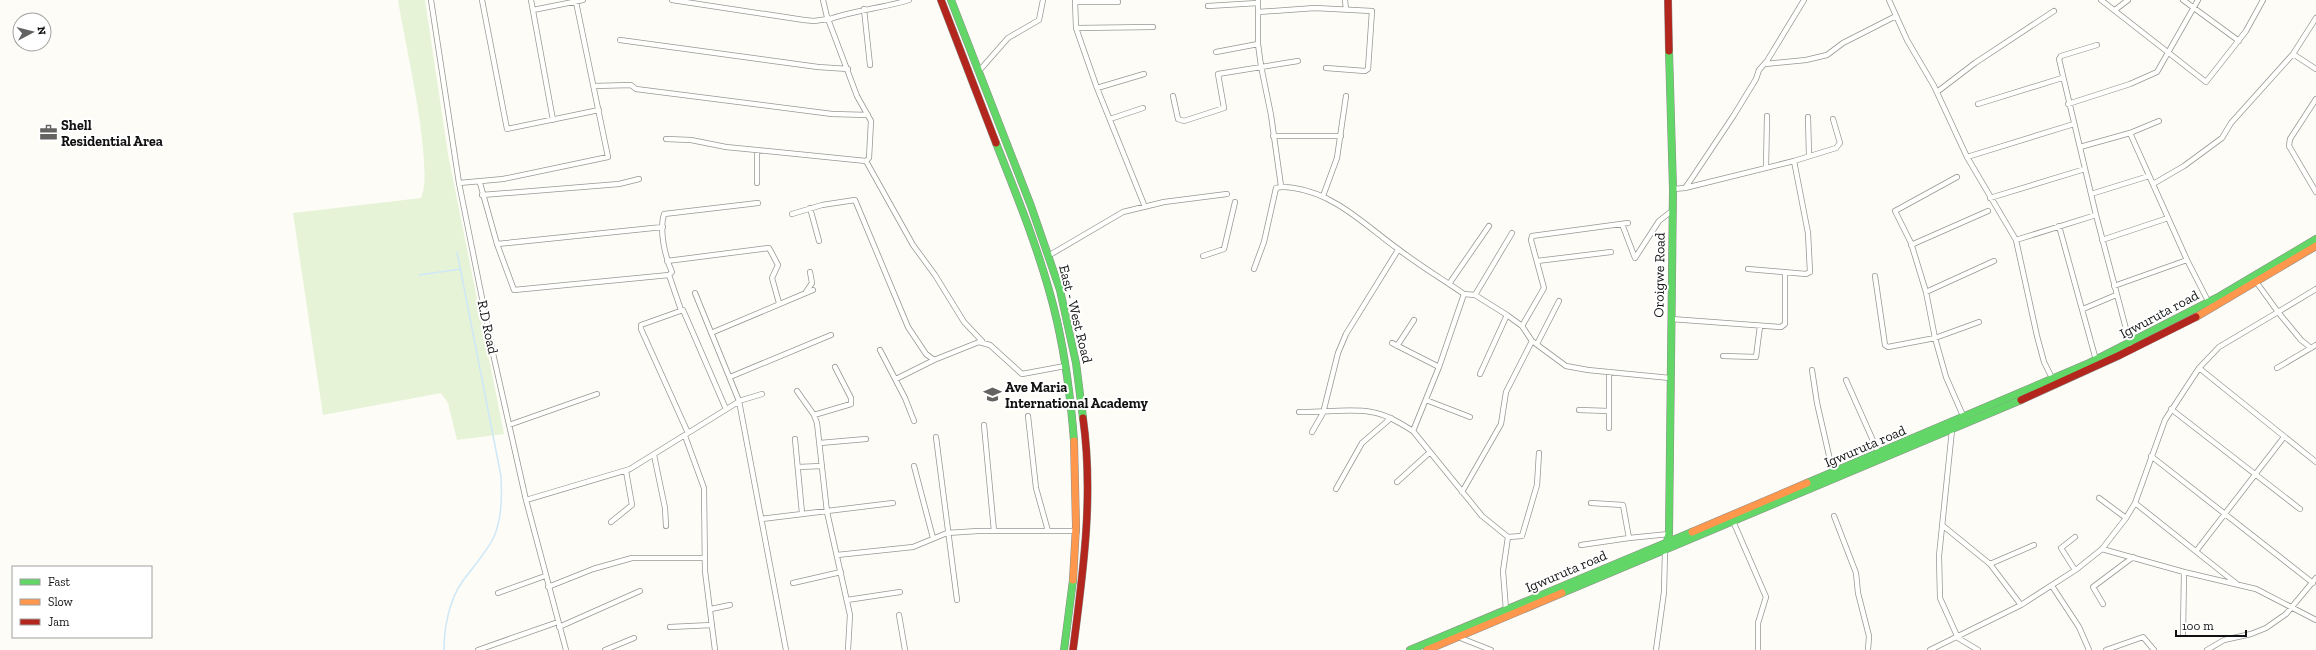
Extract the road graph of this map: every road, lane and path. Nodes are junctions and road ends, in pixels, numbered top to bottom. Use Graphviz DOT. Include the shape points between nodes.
graph roads {
  1 [pos="431,0"];
  2 [pos="482,0"];
  3 [pos="531,0"];
  4 [pos="583,0"];
  5 [pos="672,0"];
  6 [pos="823,0"];
  7 [pos="883,0"];
  8 [pos="909,0"];
  9 [pos="941,0"];
  10 [pos="951,0"];
  11 [pos="1043,0"];
  12 [pos="1345,0"];
  13 [pos="1668,0"];
  14 [pos="1804,0"];
  15 [pos="1889,0"];
  16 [pos="2101,0"];
  17 [pos="2128,0"];
  18 [pos="2183,0"];
  19 [pos="2198,0"];
  20 [pos="2263,0"];
  21 [pos="1075,1"];
  22 [pos="1258,1"];
  23 [pos="576,2"];
  24 [pos="1118,2"];
  25 [pos="885,6"];
  26 [pos="1208,6"];
  27 [pos="2193,7"];
  28 [pos="864,9"];
  29 [pos="1346,9"];
  30 [pos="533,10"];
  31 [pos="2114,10"];
  32 [pos="2054,11"];
  33 [pos="1258,12"];
  34 [pos="1896,16"];
  35 [pos="2316,18"];
  36 [pos="828,19"];
  37 [pos="1153,27"];
  38 [pos="1076,28"];
  39 [pos="620,40"];
  40 [pos="2239,41"];
  41 [pos="1258,44"];
  42 [pos="2097,45"];
  43 [pos="1216,52"];
  44 [pos="2169,53"];
  45 [pos="2293,54"];
  46 [pos="1298,61"];
  47 [pos="1764,64"];
  48 [pos="870,65"];
  49 [pos="1260,66"];
  50 [pos="1326,68"];
  51 [pos="848,69"];
  52 [pos="2316,69"];
  53 [pos="979,71"];
  54 [pos="1144,74"];
  55 [pos="2062,78"];
  56 [pos="594,86"];
  57 [pos="1097,88"];
  58 [pos="1937,92"];
  59 [pos="1173,96"];
  60 [pos="1346,96"];
  61 [pos="2316,99"];
  62 [pos="1978,104"];
  63 [pos="2068,104"];
  64 [pos="1143,108"];
  65 [pos="599,110"];
  66 [pos="868,115"];
  67 [pos="1767,116"];
  68 [pos="1808,117"];
  69 [pos="1110,119"];
  70 [pos="1833,119"];
  71 [pos="553,120"];
  72 [pos="2159,121"];
  73 [pos="2074,124"];
  74 [pos="2130,133"];
  75 [pos="1274,136"];
  76 [pos="1341,136"];
  77 [pos="666,139"];
  78 [pos="2080,147"];
  79 [pos="756,150"];
  80 [pos="1809,156"];
  81 [pos="1966,157"];
  82 [pos="866,161"];
  83 [pos="1794,161"];
  84 [pos="1766,168"];
  85 [pos="2085,169"];
  86 [pos="2149,176"];
  87 [pos="1956,177"];
  88 [pos="639,179"];
  89 [pos="757,182"];
  90 [pos="459,183"];
  91 [pos="480,183"];
  92 [pos="2153,184"];
  93 [pos="1281,186"];
  94 [pos="1685,188"];
  95 [pos="1673,189"];
  96 [pos="2316,192"];
  97 [pos="1227,194"];
  98 [pos="2091,194"];
  99 [pos="482,195"];
  100 [pos="1323,196"];
  101 [pos="1990,198"];
  102 [pos="758,202"];
  103 [pos="1234,202"];
  104 [pos="1145,207"];
  105 [pos="810,208"];
  106 [pos="1673,210"];
  107 [pos="1988,211"];
  108 [pos="792,214"];
  109 [pos="2096,215"];
  110 [pos="2168,218"];
  111 [pos="1628,223"];
  112 [pos="1622,224"];
  113 [pos="1489,226"];
  114 [pos="2060,226"];
  115 [pos="663,227"];
  116 [pos="1512,233"];
  117 [pos="2316,239"];
  118 [pos="2016,240"];
  119 [pos="2102,240"];
  120 [pos="819,241"];
  121 [pos="497,244"];
  122 [pos="1911,245"];
  123 [pos="2316,246"];
  124 [pos="1398,250"];
  125 [pos="1611,252"];
  126 [pos="1048,256"];
  127 [pos="1203,256"];
  128 [pos="2187,260"];
  129 [pos="1537,261"];
  130 [pos="1994,261"];
  131 [pos="667,262"];
  132 [pos="1254,269"];
  133 [pos="1748,269"];
  134 [pos="810,272"];
  135 [pos="1785,273"];
  136 [pos="669,275"];
  137 [pos="1875,276"];
  138 [pos="2258,283"];
  139 [pos="1449,284"];
  140 [pos="2114,286"];
  141 [pos="2316,289"];
  142 [pos="813,290"];
  143 [pos="806,292"];
  144 [pos="1926,292"];
  145 [pos="695,293"];
  146 [pos="1464,294"];
  147 [pos="1475,295"];
  148 [pos="2116,295"];
  149 [pos="1559,301"];
  150 [pos="779,303"];
  151 [pos="2209,303"];
  152 [pos="2083,309"];
  153 [pos="681,310"];
  154 [pos="2278,312"];
  155 [pos="1507,315"];
  156 [pos="1671,319"];
  157 [pos="1414,320"];
  158 [pos="1979,322"];
  159 [pos="1522,326"];
  160 [pos="1760,326"];
  161 [pos="711,333"];
  162 [pos="831,335"];
  163 [pos="1935,338"];
  164 [pos="1532,340"];
  165 [pos="982,342"];
  166 [pos="1392,343"];
  167 [pos="1537,344"];
  168 [pos="2130,344"];
  169 [pos="2316,344"];
  170 [pos="1397,346"];
  171 [pos="2311,348"];
  172 [pos="880,350"];
  173 [pos="1723,356"];
  174 [pos="934,360"];
  175 [pos="2096,360"];
  176 [pos="835,366"];
  177 [pos="1065,366"];
  178 [pos="1439,367"];
  179 [pos="2199,368"];
  180 [pos="2277,368"];
  181 [pos="1812,370"];
  182 [pos="1609,372"];
  183 [pos="1480,374"];
  184 [pos="730,377"];
  185 [pos="1670,378"];
  186 [pos="896,379"];
  187 [pos="1846,380"];
  188 [pos="2053,380"];
  189 [pos="797,391"];
  190 [pos="597,394"];
  191 [pos="762,394"];
  192 [pos="2021,398"];
  193 [pos="1426,400"];
  194 [pos="739,401"];
  195 [pos="726,409"];
  196 [pos="2171,409"];
  197 [pos="1579,410"];
  198 [pos="1299,412"];
  199 [pos="1609,412"];
  200 [pos="1323,413"];
  201 [pos="814,415"];
  202 [pos="1028,416"];
  203 [pos="1470,417"];
  204 [pos="1391,418"];
  205 [pos="1964,418"];
  206 [pos="914,421"];
  207 [pos="509,424"];
  208 [pos="984,425"];
  209 [pos="1609,428"];
  210 [pos="1952,430"];
  211 [pos="1413,431"];
  212 [pos="1312,432"];
  213 [pos="686,435"];
  214 [pos="936,437"];
  215 [pos="2284,437"];
  216 [pos="795,439"];
  217 [pos="866,440"];
  218 [pos="820,443"];
  219 [pos="1430,453"];
  220 [pos="1538,453"];
  221 [pos="654,454"];
  222 [pos="1879,454"];
  223 [pos="2151,456"];
  224 [pos="2316,462"];
  225 [pos="822,466"];
  226 [pos="914,466"];
  227 [pos="798,467"];
  228 [pos="626,470"];
  229 [pos="1833,473"];
  230 [pos="2254,474"];
  231 [pos="1397,482"];
  232 [pos="1336,489"];
  233 [pos="1462,492"];
  234 [pos="2099,498"];
  235 [pos="526,500"];
  236 [pos="2134,502"];
  237 [pos="892,503"];
  238 [pos="1591,503"];
  239 [pos="2300,509"];
  240 [pos="827,512"];
  241 [pos="2226,512"];
  242 [pos="802,513"];
  243 [pos="1834,516"];
  244 [pos="2126,518"];
  245 [pos="761,519"];
  246 [pos="1733,521"];
  247 [pos="611,522"];
  248 [pos="1942,525"];
  249 [pos="666,526"];
  250 [pos="994,531"];
  251 [pos="1048,531"];
  252 [pos="1077,531"];
  253 [pos="947,533"];
  254 [pos="1508,537"];
  255 [pos="2075,537"];
  256 [pos="933,538"];
  257 [pos="1629,538"];
  258 [pos="1668,538"];
  259 [pos="1581,545"];
  260 [pos="2034,545"];
  261 [pos="2102,549"];
  262 [pos="1665,550"];
  263 [pos="2197,550"];
  264 [pos="837,555"];
  265 [pos="2133,557"];
  266 [pos="705,558"];
  267 [pos="1990,564"];
  268 [pos="2075,570"];
  269 [pos="841,572"];
  270 [pos="2184,572"];
  271 [pos="545,576"];
  272 [pos="2314,580"];
  273 [pos="793,583"];
  274 [pos="2237,584"];
  275 [pos="548,586"];
  276 [pos="2052,586"];
  277 [pos="640,591"];
  278 [pos="900,592"];
  279 [pos="498,593"];
  280 [pos="847,600"];
  281 [pos="957,600"];
  282 [pos="730,604"];
  283 [pos="2102,604"];
  284 [pos="2021,605"];
  285 [pos="2292,608"];
  286 [pos="711,609"];
  287 [pos="1506,610"];
  288 [pos="899,615"];
  289 [pos="2316,620"];
  290 [pos="558,625"];
  291 [pos="712,625"];
  292 [pos="670,627"];
  293 [pos="2183,634"];
  294 [pos="1458,637"];
  295 [pos="634,638"];
  296 [pos="1958,638"];
  297 [pos="1431,649"];
  298 [pos="478,650"];
  299 [pos="566,650"];
  300 [pos="605,650"];
  301 [pos="715,650"];
  302 [pos="786,650"];
  303 [pos="848,650"];
  304 [pos="905,650"];
  305 [pos="1064,650"];
  306 [pos="1073,650"];
  307 [pos="1410,650"];
  308 [pos="1491,650"];
  309 [pos="1656,650"];
  310 [pos="1758,650"];
  311 [pos="1868,650"];
  312 [pos="1931,650"];
  313 [pos="1978,650"];
  314 [pos="2089,650"];
  315 [pos="2106,650"];
  316 [pos="2154,650"];
  317 [pos="2207,650"];
  1 -- 90 [label="street, R.D Road"];
  2 -- 71 [label="street" via="505,126 510,129"];
  3 -- 30 [label="street"];
  4 -- 23 [label="street"];
  5 -- 36 [label="street" via="804,20"];
  6 -- 36 [label="street"];
  7 -- 25 [label="street"];
  8 -- 25 [label="street"];
  9 -- 177 [label="main road, East - West Road" via="1032,238 1049,293"];
  10 -- 53 [label="main road, East - West Road"];
  11 -- 53 [label="street" via="1039,20 1008,38"];
  12 -- 29 [label="street"];
  13 -- 95 [label="main road, Oroigwe Road"];
  14 -- 47 [label="street"];
  15 -- 34 [label="street"];
  16 -- 31 [label="street"];
  17 -- 31 [label="street"];
  18 -- 27 [label="street"];
  19 -- 27 [label="street"];
  20 -- 40 [label="street"];
  21 -- 24 [label="street"];
  21 -- 38 [label="street"];
  22 -- 26 [label="street"];
  22 -- 33 [label="street"];
  23 -- 30 [label="street"];
  23 -- 56 [label="street"];
  25 -- 28 [label="street"];
  27 -- 40 [label="street"];
  27 -- 44 [label="street"];
  28 -- 36 [label="street"];
  28 -- 48 [label="street"];
  29 -- 33 [label="street" via="1302,8"];
  29 -- 50 [label="street" via="1373,13 1368,69 1365,71"];
  30 -- 71 [label="street"];
  31 -- 44 [label="street"];
  32 -- 58 [label="street" via="1975,63"];
  33 -- 41 [label="street"];
  34 -- 47 [label="street" via="1843,43 1827,55"];
  34 -- 58 [label="street"];
  35 -- 45 [label="street"];
  36 -- 51 [label="street"];
  37 -- 38 [label="street"];
  38 -- 57 [label="street"];
  39 -- 51 [label="street"];
  40 -- 44 [label="street" via="2206,82"];
  41 -- 43 [label="street"];
  41 -- 49 [label="street"];
  42 -- 55 [label="street" via="2061,56 2059,59"];
  44 -- 63 [label="street" via="2157,72 2130,84"];
  45 -- 52 [label="street"];
  45 -- 92 [label="street" via="2231,123 2226,134 2184,166"];
  46 -- 49 [label="street"];
  47 -- 94 [label="street" via="1734,115"];
  49 -- 59 [label="street" via="1218,74 1224,105 1222,109 1184,121 1178,119"];
  49 -- 75 [label="street"];
  51 -- 66 [label="street" via="857,96"];
  53 -- 126 [label="main road, East - West Road"];
  54 -- 57 [label="street"];
  55 -- 62 [label="street"];
  55 -- 63 [label="street"];
  56 -- 65 [label="street"];
  56 -- 66 [label="street" via="630,85 636,89 832,114"];
  57 -- 69 [label="street"];
  58 -- 81 [label="street"];
  60 -- 76 [label="street"];
  61 -- 96 [label="street" via="2289,143 2292,154"];
  63 -- 73 [label="street"];
  64 -- 69 [label="street"];
  65 -- 71 [label="street"];
  65 -- 91 [label="street" via="608,156"];
  66 -- 82 [label="street" via="871,121 871,134 869,158"];
  67 -- 84 [label="street"];
  68 -- 80 [label="street"];
  69 -- 104 [label="street"];
  70 -- 80 [label="street" via="1840,145"];
  72 -- 74 [label="street"];
  73 -- 78 [label="street"];
  73 -- 81 [label="street"];
  74 -- 78 [label="street"];
  74 -- 86 [label="street"];
  75 -- 76 [label="street"];
  75 -- 93 [label="street"];
  76 -- 100 [label="street" via="1331,178"];
  77 -- 79 [label="street" via="691,140"];
  78 -- 85 [label="street"];
  79 -- 82 [label="street"];
  79 -- 89 [label="street"];
  80 -- 83 [label="street"];
  81 -- 101 [label="street"];
  82 -- 165 [label="street" via="913,245 964,322"];
  83 -- 84 [label="street"];
  83 -- 135 [label="street" via="1809,240 1810,272"];
  84 -- 94 [label="street"];
  85 -- 98 [label="street"];
  85 -- 101 [label="street"];
  86 -- 92 [label="street"];
  86 -- 98 [label="street"];
  87 -- 122 [label="street" via="1896,210 1895,213"];
  88 -- 99 [label="street" via="619,184"];
  90 -- 91 [label="street"];
  90 -- 207 [label="street, R.D Road"];
  91 -- 99 [label="street"];
  92 -- 110 [label="street"];
  93 -- 100 [label="street"];
  93 -- 132 [label="street" via="1274,192 1264,242"];
  94 -- 95 [label="street"];
  95 -- 106 [label="main road, Oroigwe Road"];
  97 -- 104 [label="street"];
  98 -- 109 [label="street"];
  99 -- 121 [label="street"];
  100 -- 124 [label="street"];
  101 -- 118 [label="street"];
  102 -- 115 [label="street" via="666,212 663,216"];
  103 -- 127 [label="street" via="1224,249"];
  104 -- 126 [label="street" via="1115,215"];
  105 -- 108 [label="street"];
  105 -- 120 [label="street"];
  105 -- 174 [label="street" via="855,200 908,327 920,347"];
  106 -- 112 [label="street" via="1659,221 1635,258"];
  106 -- 156 [label="main road, Oroigwe Road"];
  107 -- 122 [label="street"];
  109 -- 114 [label="street"];
  109 -- 119 [label="street"];
  110 -- 119 [label="street"];
  110 -- 128 [label="street"];
  111 -- 112 [label="street"];
  112 -- 129 [label="street" via="1532,236"];
  113 -- 139 [label="street"];
  114 -- 118 [label="street"];
  114 -- 152 [label="street"];
  115 -- 121 [label="street"];
  115 -- 131 [label="street"];
  116 -- 147 [label="street"];
  117 -- 151 [label="main road, Igwuruta road"];
  118 -- 188 [label="street" via="2037,336 2044,362"];
  119 -- 140 [label="street"];
  121 -- 136 [label="street" via="514,290"];
  122 -- 144 [label="street"];
  123 -- 138 [label="main road, Igwuruta road"];
  124 -- 139 [label="street"];
  124 -- 200 [label="street" via="1346,334 1338,353"];
  125 -- 129 [label="street"];
  126 -- 306 [label="main road, East - West Road" via="1060,290 1071,338 1085,429 1088,502 1085,559"];
  128 -- 140 [label="street"];
  128 -- 151 [label="street"];
  129 -- 159 [label="street" via="1544,288"];
  130 -- 144 [label="street"];
  131 -- 136 [label="street" via="672,272"];
  131 -- 150 [label="street" via="769,248 778,265 772,278"];
  133 -- 135 [label="street"];
  134 -- 143 [label="street" via="812,283"];
  135 -- 160 [label="street" via="1784,326"];
  136 -- 153 [label="street"];
  137 -- 163 [label="street" via="1886,346"];
  138 -- 154 [label="street"];
  138 -- 192 [label="main road, Igwuruta road" via="2136,349"];
  139 -- 146 [label="street"];
  140 -- 148 [label="street"];
  141 -- 154 [label="street"];
  142 -- 143 [label="street"];
  143 -- 150 [label="street"];
  144 -- 163 [label="street"];
  145 -- 161 [label="street"];
  146 -- 147 [label="street"];
  146 -- 178 [label="street"];
  147 -- 155 [label="street"];
  148 -- 152 [label="street"];
  148 -- 168 [label="street"];
  149 -- 167 [label="street"];
  150 -- 161 [label="street"];
  151 -- 168 [label="main road, Igwuruta road"];
  152 -- 175 [label="street"];
  153 -- 195 [label="street"];
  153 -- 213 [label="street" via="640,327"];
  154 -- 171 [label="street"];
  154 -- 179 [label="street" via="2219,347"];
  155 -- 159 [label="street"];
  155 -- 183 [label="street"];
  156 -- 160 [label="street"];
  156 -- 185 [label="main road, Oroigwe Road"];
  157 -- 170 [label="street"];
  158 -- 163 [label="street"];
  159 -- 164 [label="street"];
  160 -- 173 [label="street" via="1756,357"];
  161 -- 184 [label="street"];
  162 -- 184 [label="street"];
  163 -- 205 [label="street" via="1946,377"];
  164 -- 167 [label="street"];
  164 -- 233 [label="street" via="1506,392 1501,424"];
  165 -- 174 [label="street"];
  165 -- 177 [label="street" via="990,345 1022,374"];
  166 -- 170 [label="street"];
  167 -- 182 [label="street" via="1566,366"];
  168 -- 175 [label="main road, Igwuruta road"];
  169 -- 171 [label="street"];
  170 -- 178 [label="street"];
  171 -- 180 [label="street"];
  172 -- 186 [label="street"];
  174 -- 186 [label="street"];
  175 -- 188 [label="main road, Igwuruta road"];
  176 -- 201 [label="street" via="851,398 851,404"];
  177 -- 252 [label="main road, East - West Road" via="1070,390 1076,460"];
  178 -- 193 [label="street"];
  179 -- 196 [label="street"];
  179 -- 215 [label="street"];
  181 -- 229 [label="street"];
  182 -- 185 [label="street"];
  182 -- 199 [label="street"];
  184 -- 194 [label="street"];
  185 -- 258 [label="main road, Oroigwe Road"];
  186 -- 206 [label="street"];
  187 -- 222 [label="street"];
  188 -- 192 [label="main road, Igwuruta road"];
  189 -- 201 [label="street"];
  190 -- 207 [label="street"];
  191 -- 194 [label="street"];
  192 -- 205 [label="main road, Igwuruta road"];
  192 -- 210 [label="main road, Igwuruta road"];
  193 -- 203 [label="street"];
  193 -- 211 [label="street"];
  194 -- 195 [label="street"];
  194 -- 245 [label="street"];
  195 -- 213 [label="street"];
  196 -- 223 [label="street"];
  196 -- 230 [label="street"];
  197 -- 199 [label="street"];
  198 -- 200 [label="street"];
  199 -- 209 [label="street"];
  200 -- 204 [label="street" via="1370,412"];
  200 -- 212 [label="street"];
  201 -- 218 [label="street"];
  202 -- 251 [label="street" via="1036,488"];
  204 -- 211 [label="street"];
  204 -- 232 [label="street" via="1362,443"];
  205 -- 222 [label="main road, Igwuruta road"];
  207 -- 235 [label="street, R.D Road"];
  208 -- 250 [label="street"];
  210 -- 246 [label="main road, Igwuruta road"];
  210 -- 248 [label="street"];
  211 -- 219 [label="street"];
  213 -- 221 [label="street"];
  213 -- 266 [label="street" via="704,488"];
  214 -- 253 [label="street"];
  215 -- 224 [label="street"];
  215 -- 230 [label="street"];
  216 -- 227 [label="street"];
  217 -- 218 [label="street"];
  218 -- 225 [label="street"];
  219 -- 231 [label="street"];
  219 -- 233 [label="street"];
  220 -- 254 [label="street" via="1537,485 1522,536"];
  221 -- 228 [label="street"];
  221 -- 249 [label="street"];
  222 -- 229 [label="main road, Igwuruta road"];
  223 -- 236 [label="street"];
  223 -- 241 [label="street"];
  225 -- 227 [label="street"];
  225 -- 240 [label="street"];
  226 -- 256 [label="street"];
  227 -- 242 [label="street"];
  228 -- 235 [label="street"];
  228 -- 247 [label="street" via="632,505"];
  229 -- 258 [label="main road, Igwuruta road"];
  230 -- 239 [label="street"];
  230 -- 241 [label="street"];
  233 -- 254 [label="street" via="1486,520"];
  234 -- 244 [label="street"];
  235 -- 271 [label="street, R.D Road"];
  236 -- 244 [label="street"];
  236 -- 263 [label="street"];
  237 -- 240 [label="street"];
  238 -- 257 [label="street" via="1623,505"];
  240 -- 242 [label="street"];
  240 -- 264 [label="street"];
  241 -- 263 [label="street"];
  241 -- 272 [label="street"];
  242 -- 245 [label="street"];
  243 -- 311 [label="street" via="1856,572 1858,593 1870,636"];
  244 -- 261 [label="street"];
  245 -- 302 [label="street"];
  246 -- 262 [label="main road, Igwuruta road"];
  246 -- 310 [label="street" via="1766,597 1758,623"];
  248 -- 267 [label="street"];
  248 -- 296 [label="street" via="1940,598"];
  250 -- 251 [label="street"];
  250 -- 253 [label="street"];
  251 -- 252 [label="street"];
  252 -- 305 [label="main road, East - West Road"];
  253 -- 256 [label="street"];
  253 -- 281 [label="street"];
  254 -- 287 [label="street" via="1503,571"];
  255 -- 268 [label="street" via="2061,548"];
  256 -- 264 [label="street" via="910,547"];
  257 -- 258 [label="street"];
  257 -- 259 [label="street"];
  258 -- 262 [label="main road, Oroigwe Road"];
  258 -- 287 [label="main road, Igwuruta road"];
  260 -- 267 [label="street"];
  261 -- 265 [label="street"];
  261 -- 268 [label="street"];
  262 -- 294 [label="main road, Igwuruta road"];
  262 -- 309 [label="street" via="1664,592"];
  263 -- 274 [label="street"];
  264 -- 269 [label="street"];
  265 -- 270 [label="street"];
  265 -- 283 [label="street" via="2093,587"];
  266 -- 275 [label="street" via="632,558"];
  266 -- 286 [label="street"];
  267 -- 284 [label="street"];
  268 -- 276 [label="street"];
  269 -- 273 [label="street"];
  269 -- 280 [label="street"];
  270 -- 274 [label="street"];
  270 -- 293 [label="street"];
  271 -- 275 [label="street, R.D Road"];
  271 -- 279 [label="street"];
  272 -- 285 [label="street"];
  274 -- 285 [label="street" via="2263,592"];
  275 -- 290 [label="street, R.D Road"];
  276 -- 284 [label="street"];
  276 -- 314 [label="street" via="2079,627"];
  277 -- 290 [label="street"];
  278 -- 280 [label="street"];
  280 -- 303 [label="street" via="850,622"];
  282 -- 286 [label="street"];
  284 -- 296 [label="street"];
  285 -- 289 [label="street"];
  285 -- 317 [label="street" via="2263,630 2224,640"];
  286 -- 291 [label="street"];
  287 -- 307 [label="main road, Igwuruta road"];
  288 -- 304 [label="street"];
  290 -- 298 [label="street"];
  290 -- 299 [label="street, R.D Road"];
  291 -- 292 [label="street"];
  291 -- 301 [label="street"];
  294 -- 297 [label="main road, Igwuruta road"];
  294 -- 308 [label="street"];
  295 -- 300 [label="street"];
  296 -- 312 [label="street"];
  296 -- 313 [label="street"];
  315 -- 316 [label="street" via="2142,637"];
}
